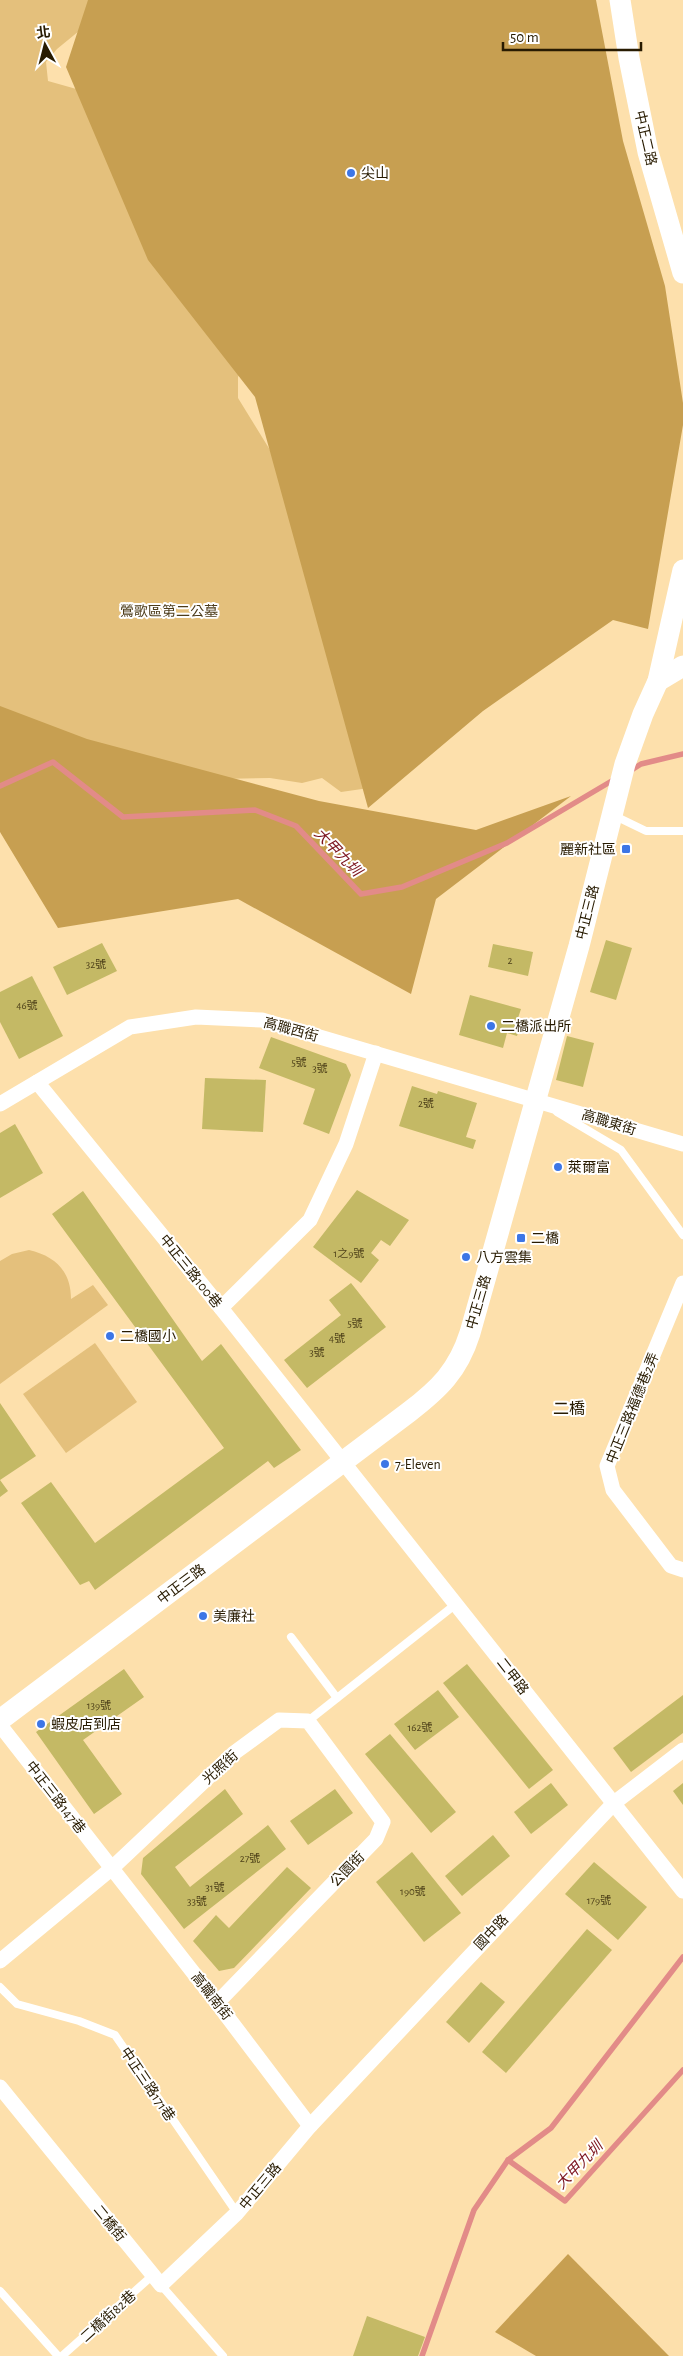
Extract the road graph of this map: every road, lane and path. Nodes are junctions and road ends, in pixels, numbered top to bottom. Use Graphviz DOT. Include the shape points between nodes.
graph roads {
  1 [pos="620,0"];
  2 [pos="683,273"];
  3 [pos="683,570"];
  4 [pos="683,666"];
  5 [pos="658,682"];
  6 [pos="612,815"];
  7 [pos="683,831"];
  8 [pos="376,1053"];
  9 [pos="37,1082"];
  10 [pos="536,1100"];
  11 [pos="0,1104"];
  12 [pos="683,1144"];
  13 [pos="683,1234"];
  14 [pos="683,1282"];
  15 [pos="221,1308"];
  16 [pos="344,1462"];
  17 [pos="683,1570"];
  18 [pos="456,1604"];
  19 [pos="291,1637"];
  20 [pos="336,1698"];
  21 [pos="0,1720"];
  22 [pos="308,1721"];
  23 [pos="0,1725"];
  24 [pos="683,1750"];
  25 [pos="614,1803"];
  26 [pos="111,1868"];
  27 [pos="682,1887"];
  28 [pos="0,1961"];
  29 [pos="0,1987"];
  30 [pos="217,2003"];
  31 [pos="0,2087"];
  32 [pos="310,2126"];
  33 [pos="237,2213"];
  34 [pos="157,2280"];
  35 [pos="0,2291"];
  36 [pos="0,2301"];
  37 [pos="9,2301"];
  38 [pos="217,2349"];
  39 [pos="58,2356"];
  40 [pos="62,2356"];
  41 [pos="210,2356"];
  42 [pos="223,2356"];
  1 -- 2 [label="street, 中正二路" via="648,152"];
  3 -- 5 [label="street"];
  4 -- 5 [label="street"];
  5 -- 6 [label="street, 中正三路" via="643,714"];
  6 -- 7 [label="lane" via="646,831"];
  6 -- 10 [label="street, 中正三路"];
  8 -- 9 [label="street, 高職西街" via="262,1020 196,1018 130,1027"];
  8 -- 10 [label="street, 高職西街"];
  8 -- 15 [label="street" via="346,1144 310,1220"];
  9 -- 11 [label="street, 高職西街"];
  9 -- 15 [label="street, 中正三路100巷"];
  10 -- 12 [label="street, 高職東街"];
  10 -- 13 [label="lane" via="621,1150"];
  10 -- 16 [label="street, 中正三路" via="464,1351 436,1391"];
  14 -- 17 [label="street, 中正三路福德巷2弄" via="607,1466 613,1490 671,1566"];
  15 -- 16 [label="street, 中正三路100巷"];
  16 -- 18 [label="street, 二甲路"];
  16 -- 21 [label="street, 中正三路"];
  18 -- 20 [label="lane"];
  18 -- 25 [label="street, 二甲路"];
  19 -- 20 [label="lane"];
  20 -- 22 [label="lane"];
  22 -- 26 [label="street, 光照街" via="279,1720 234,1753"];
  22 -- 30 [label="street, 公園街" via="383,1822 376,1839"];
  23 -- 26 [label="street, 中正三路147巷"];
  24 -- 25 [label="street, 國中路"];
  25 -- 27 [label="street, 二甲路"];
  25 -- 32 [label="street, 國中路"];
  26 -- 28 [label="street, 光照街"];
  26 -- 30 [label="street, 高職南街"];
  29 -- 33 [label="lane, 中正三路171巷" via="17,2004 116,2034"];
  30 -- 32 [label="street, 高職南街"];
  31 -- 34 [label="street, 二橋街"];
  32 -- 33 [label="street, 中正三路"];
  33 -- 34 [label="street, 中正三路"];
  34 -- 38 [label="lane, 二橋街"];
  34 -- 40 [label="lane, 二橋街82巷"];
  35 -- 37 [label="lane"];
  36 -- 37 [label="lane"];
  37 -- 39 [label="lane"];
  38 -- 41 [label="lane"];
  38 -- 42 [label="lane, 二橋街"];
}
